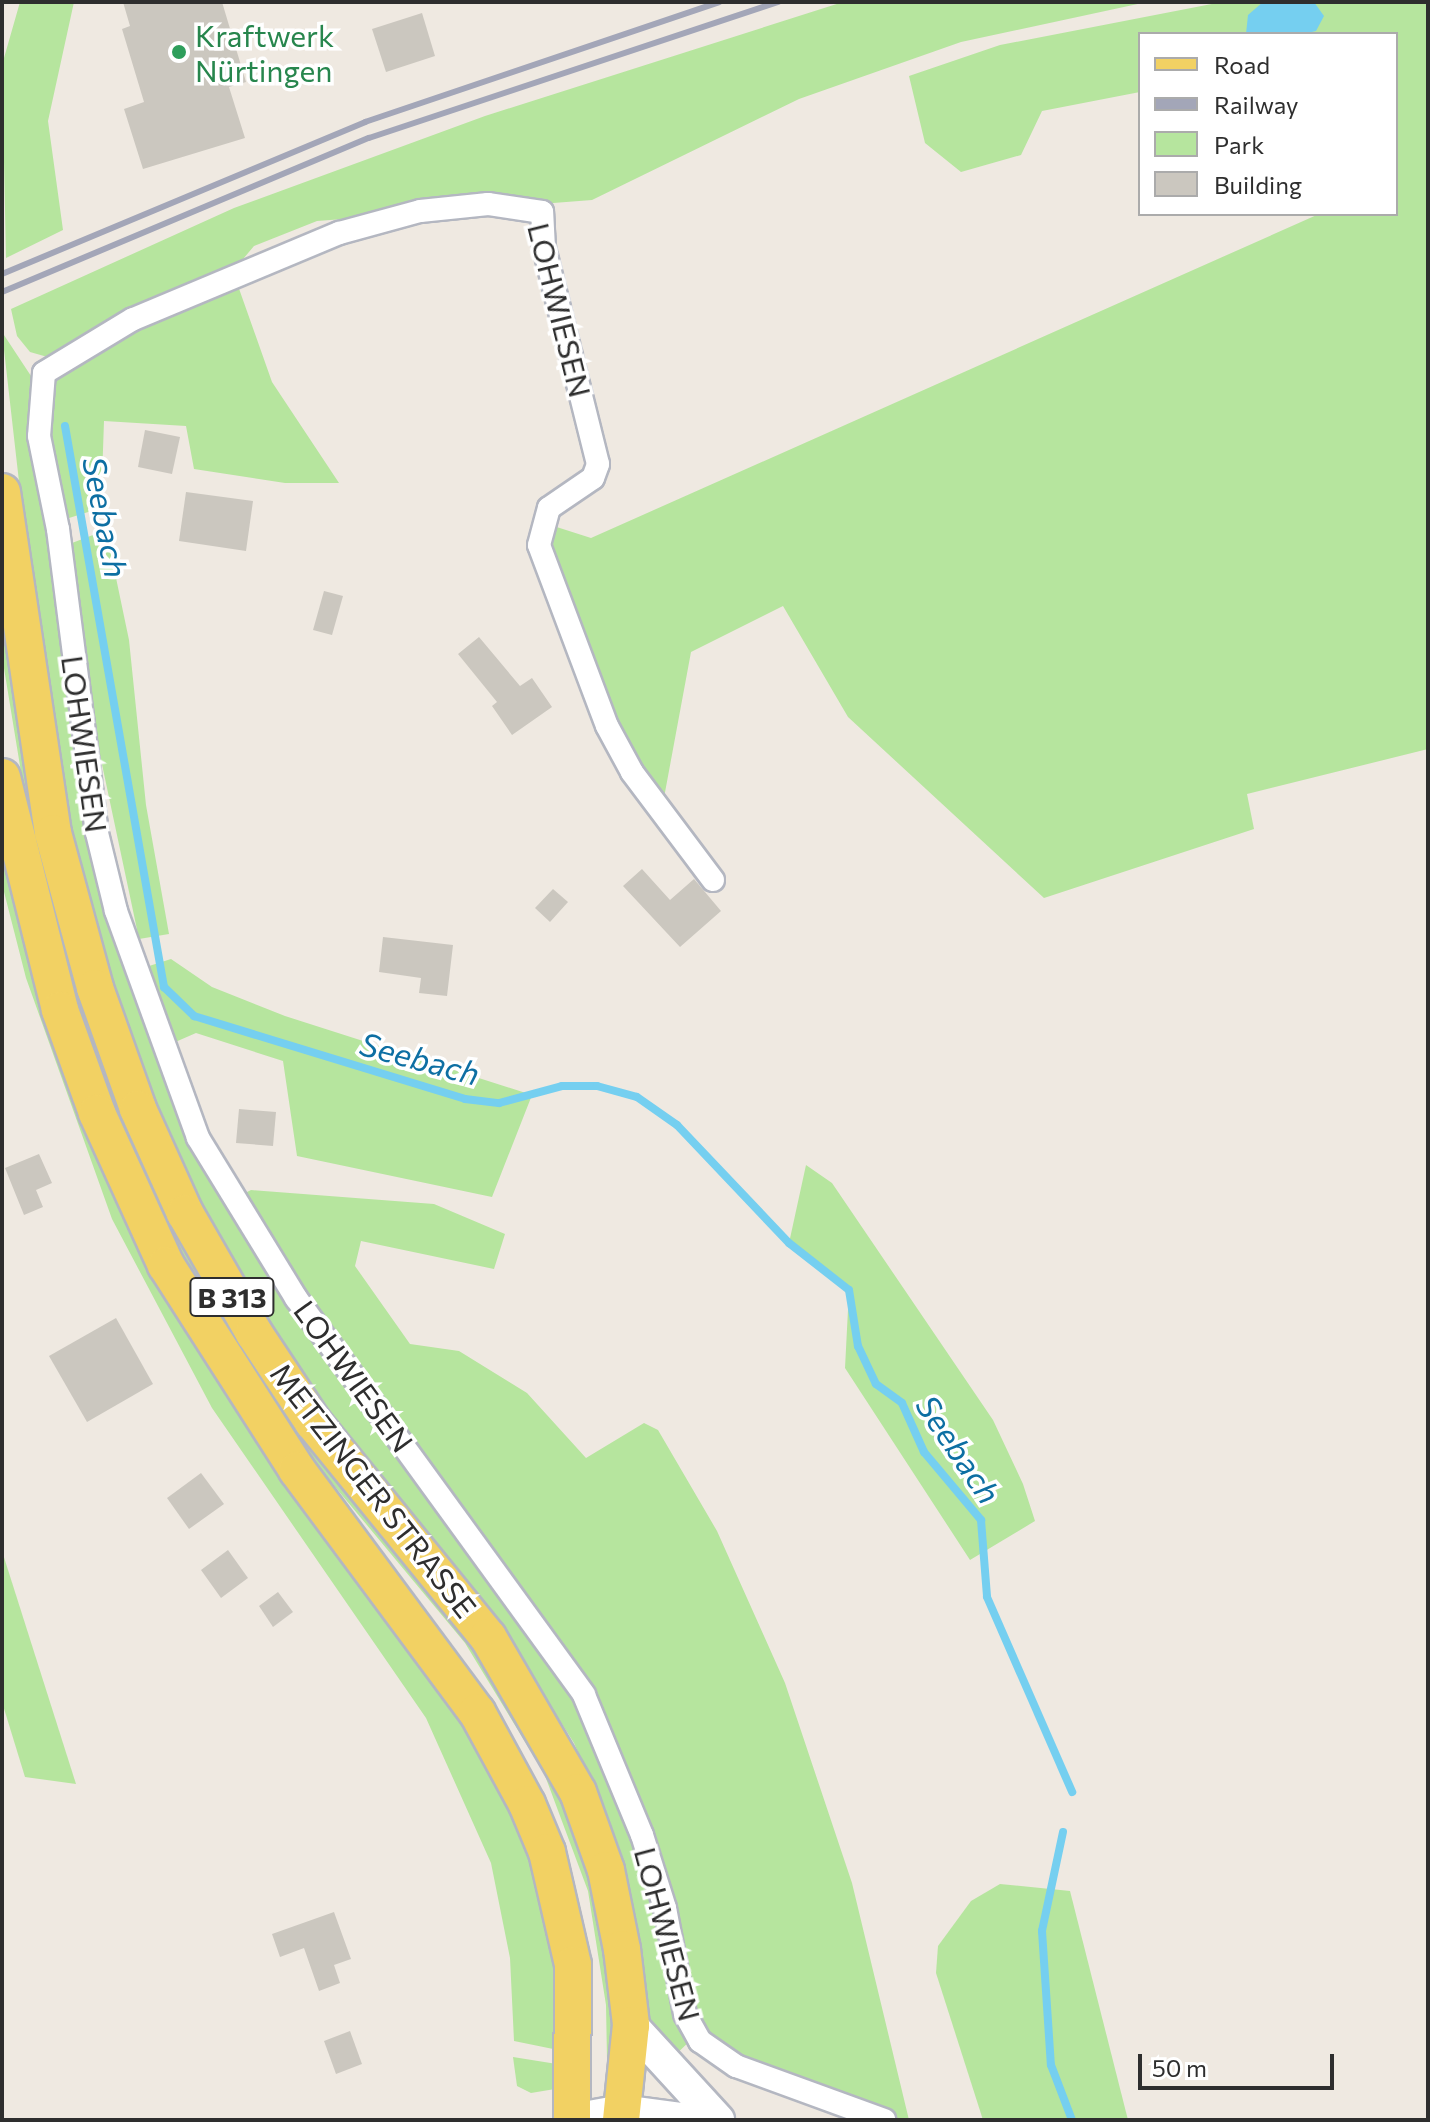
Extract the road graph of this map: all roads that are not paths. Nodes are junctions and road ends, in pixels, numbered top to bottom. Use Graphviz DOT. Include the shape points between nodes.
graph roads {
  1 [pos="2,492"];
  2 [pos="2,777"];
  3 [pos="713,880"];
  4 [pos="631,2025"];
  5 [pos="621,2116"];
  6 [pos="573,2120"];
  7 [pos="689,2120"];
  8 [pos="718,2120"];
  9 [pos="884,2120"];
  1 -- 4 [label="main road, METZINGER STRASSE / B 313" via="53,833 95,988 138,1109 206,1253 270,1358 313,1422 488,1637 557,1750 606,1870"];
  2 -- 6 [label="main road, METZINGER STRASSE / B 313" via="60,1010 97,1113 166,1265 297,1470 477,1712 527,1804 547,1852 573,1965"];
  3 -- 9 [label="street, LOHWIESEN" via="632,772 607,726 539,545 549,508 593,478 598,464 544,248 542,212 488,204 420,211 339,233 133,319 65,354 44,373 39,436 58,529 91,806 116,911 198,1138 296,1298 584,1695 642,1835 665,1908 685,2014 700,2041 749,2071"];
  4 -- 5 [label="main road, METZINGER STRASSE / B 313"];
  4 -- 8 [label="street"];
  5 -- 6 [label="street"];
  5 -- 7 [label="street"];
}
